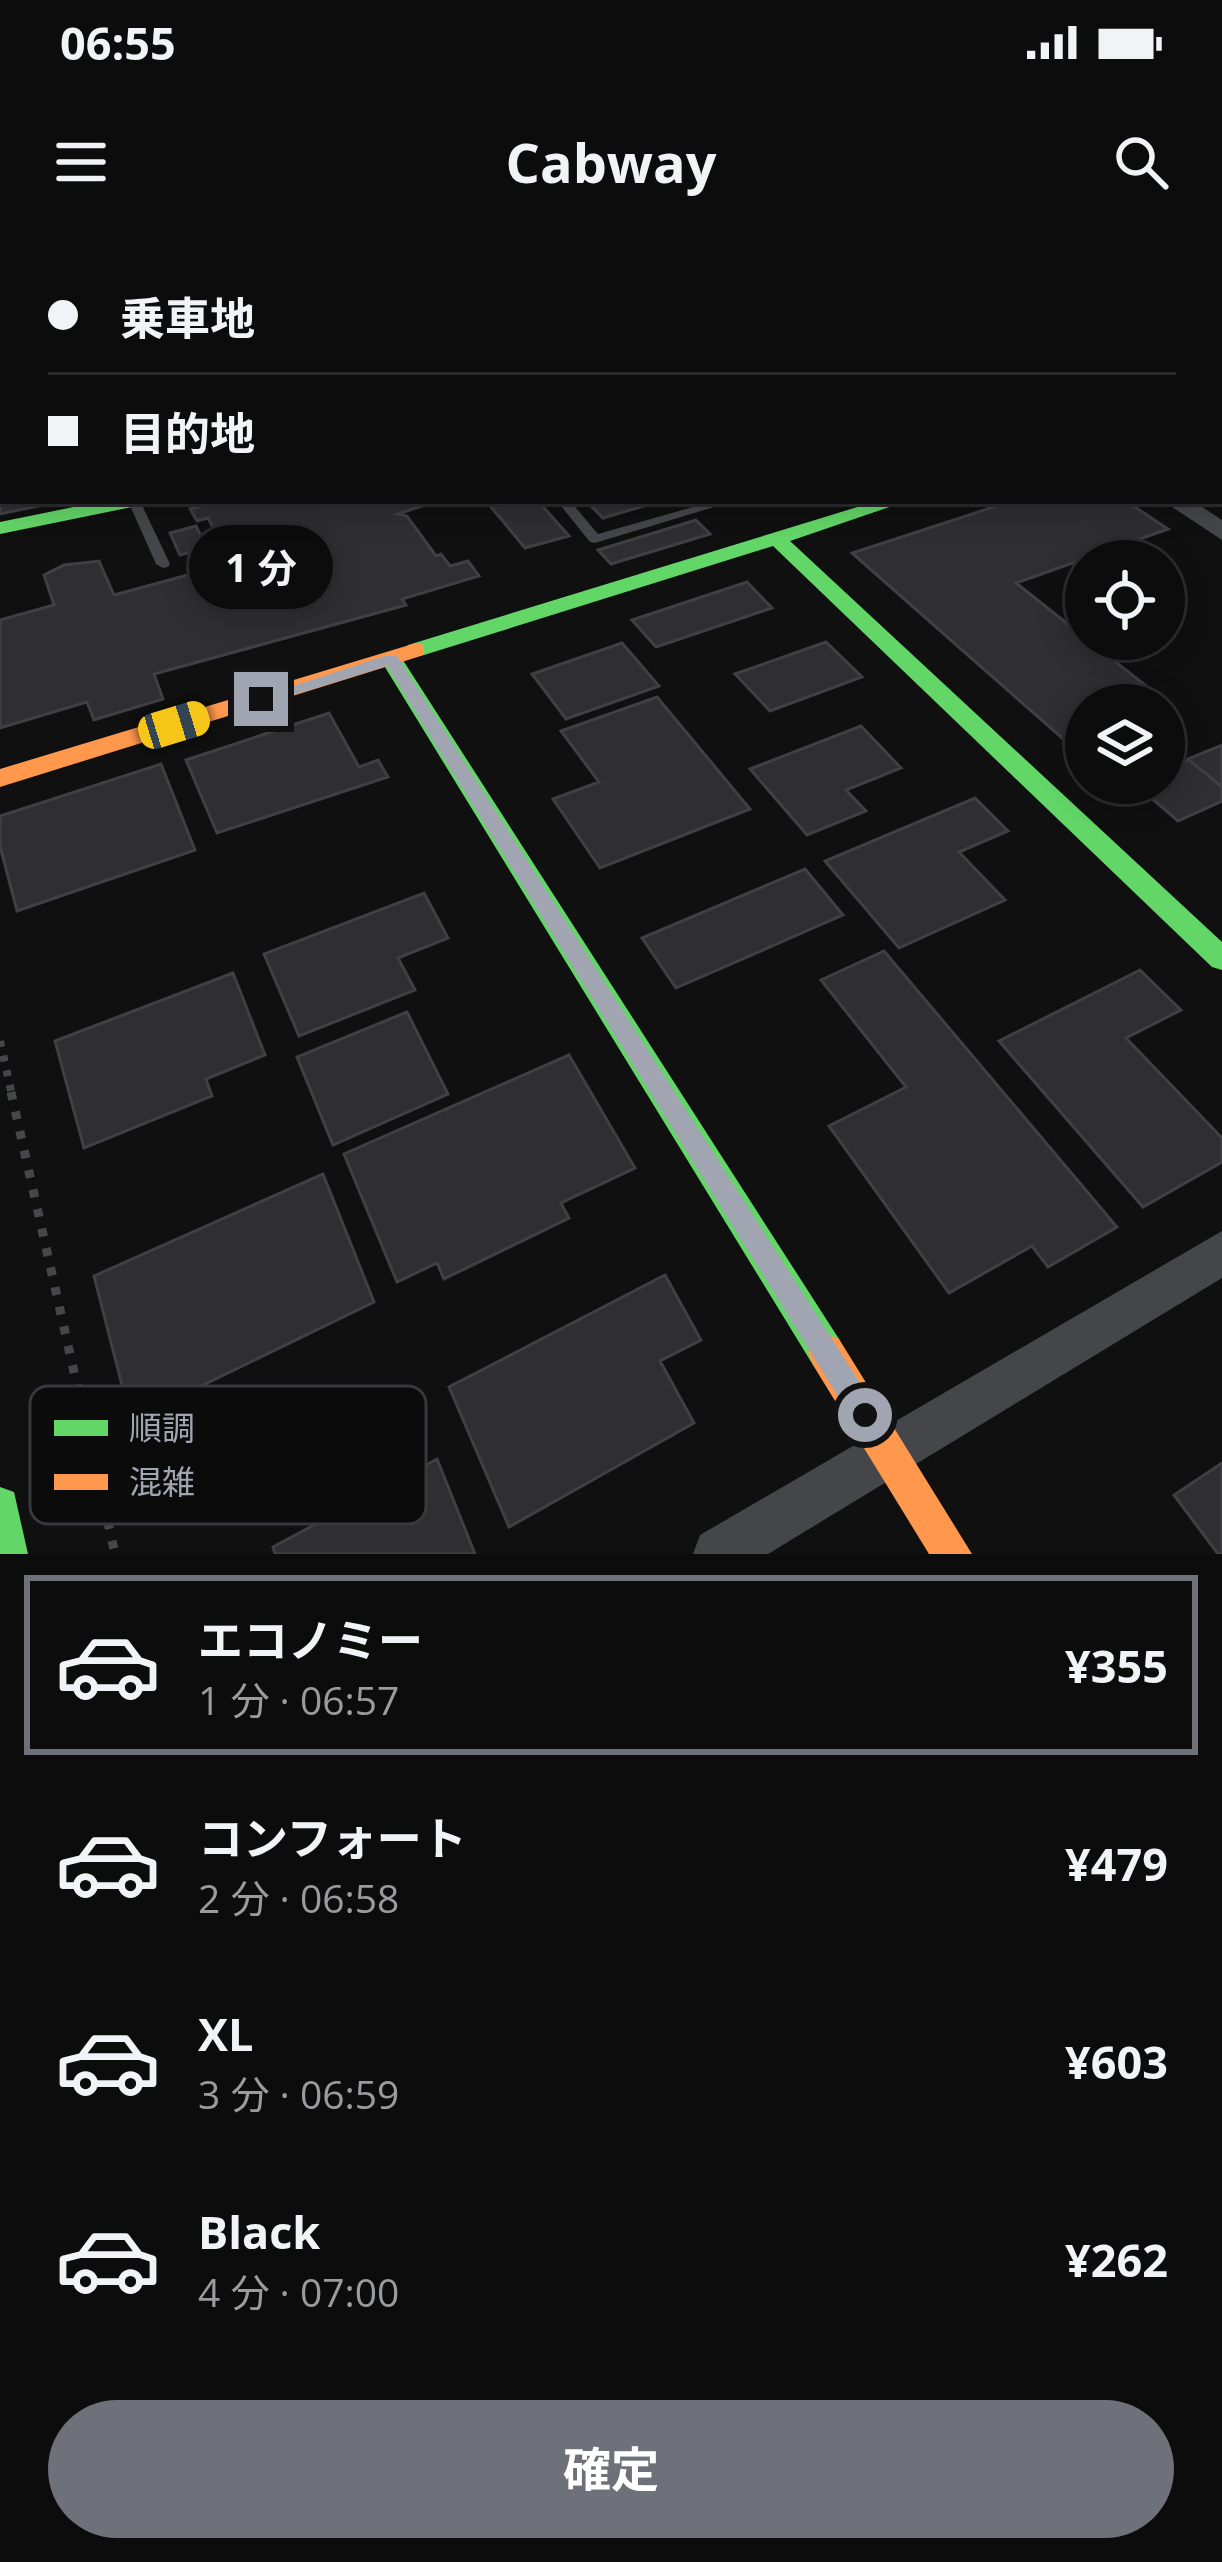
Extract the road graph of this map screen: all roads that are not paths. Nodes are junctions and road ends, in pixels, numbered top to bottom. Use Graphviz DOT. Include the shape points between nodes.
graph roads {
  1 [pos="118,504"];
  2 [pos="134,504"];
  3 [pos="566,504"];
  4 [pos="718,504"];
  5 [pos="887,504"];
  6 [pos="1180,504"];
  7 [pos="0,528"];
  8 [pos="1222,532"];
  9 [pos="777,539"];
  10 [pos="163,564"];
  11 [pos="391,659"];
  12 [pos="0,778"];
  13 [pos="1222,958"];
  14 [pos="1222,1253"];
  15 [pos="890,1455"];
  16 [pos="0,1507"];
  17 [pos="8,1554"];
  18 [pos="719,1554"];
  19 [pos="952,1554"];
  1 -- 7 [label="main road"];
  2 -- 10 [label="lane"];
  3 -- 4 [label="lane" via="595,539"];
  5 -- 9 [label="main road"];
  6 -- 8 [label="street"];
  9 -- 11 [label="main road"];
  9 -- 13 [label="main road"];
  11 -- 12 [label="main road"];
  11 -- 15 [label="main road"];
  14 -- 15 [label="street"];
  15 -- 18 [label="street"];
  15 -- 19 [label="main road"];
  16 -- 17 [label="main road"];
}
